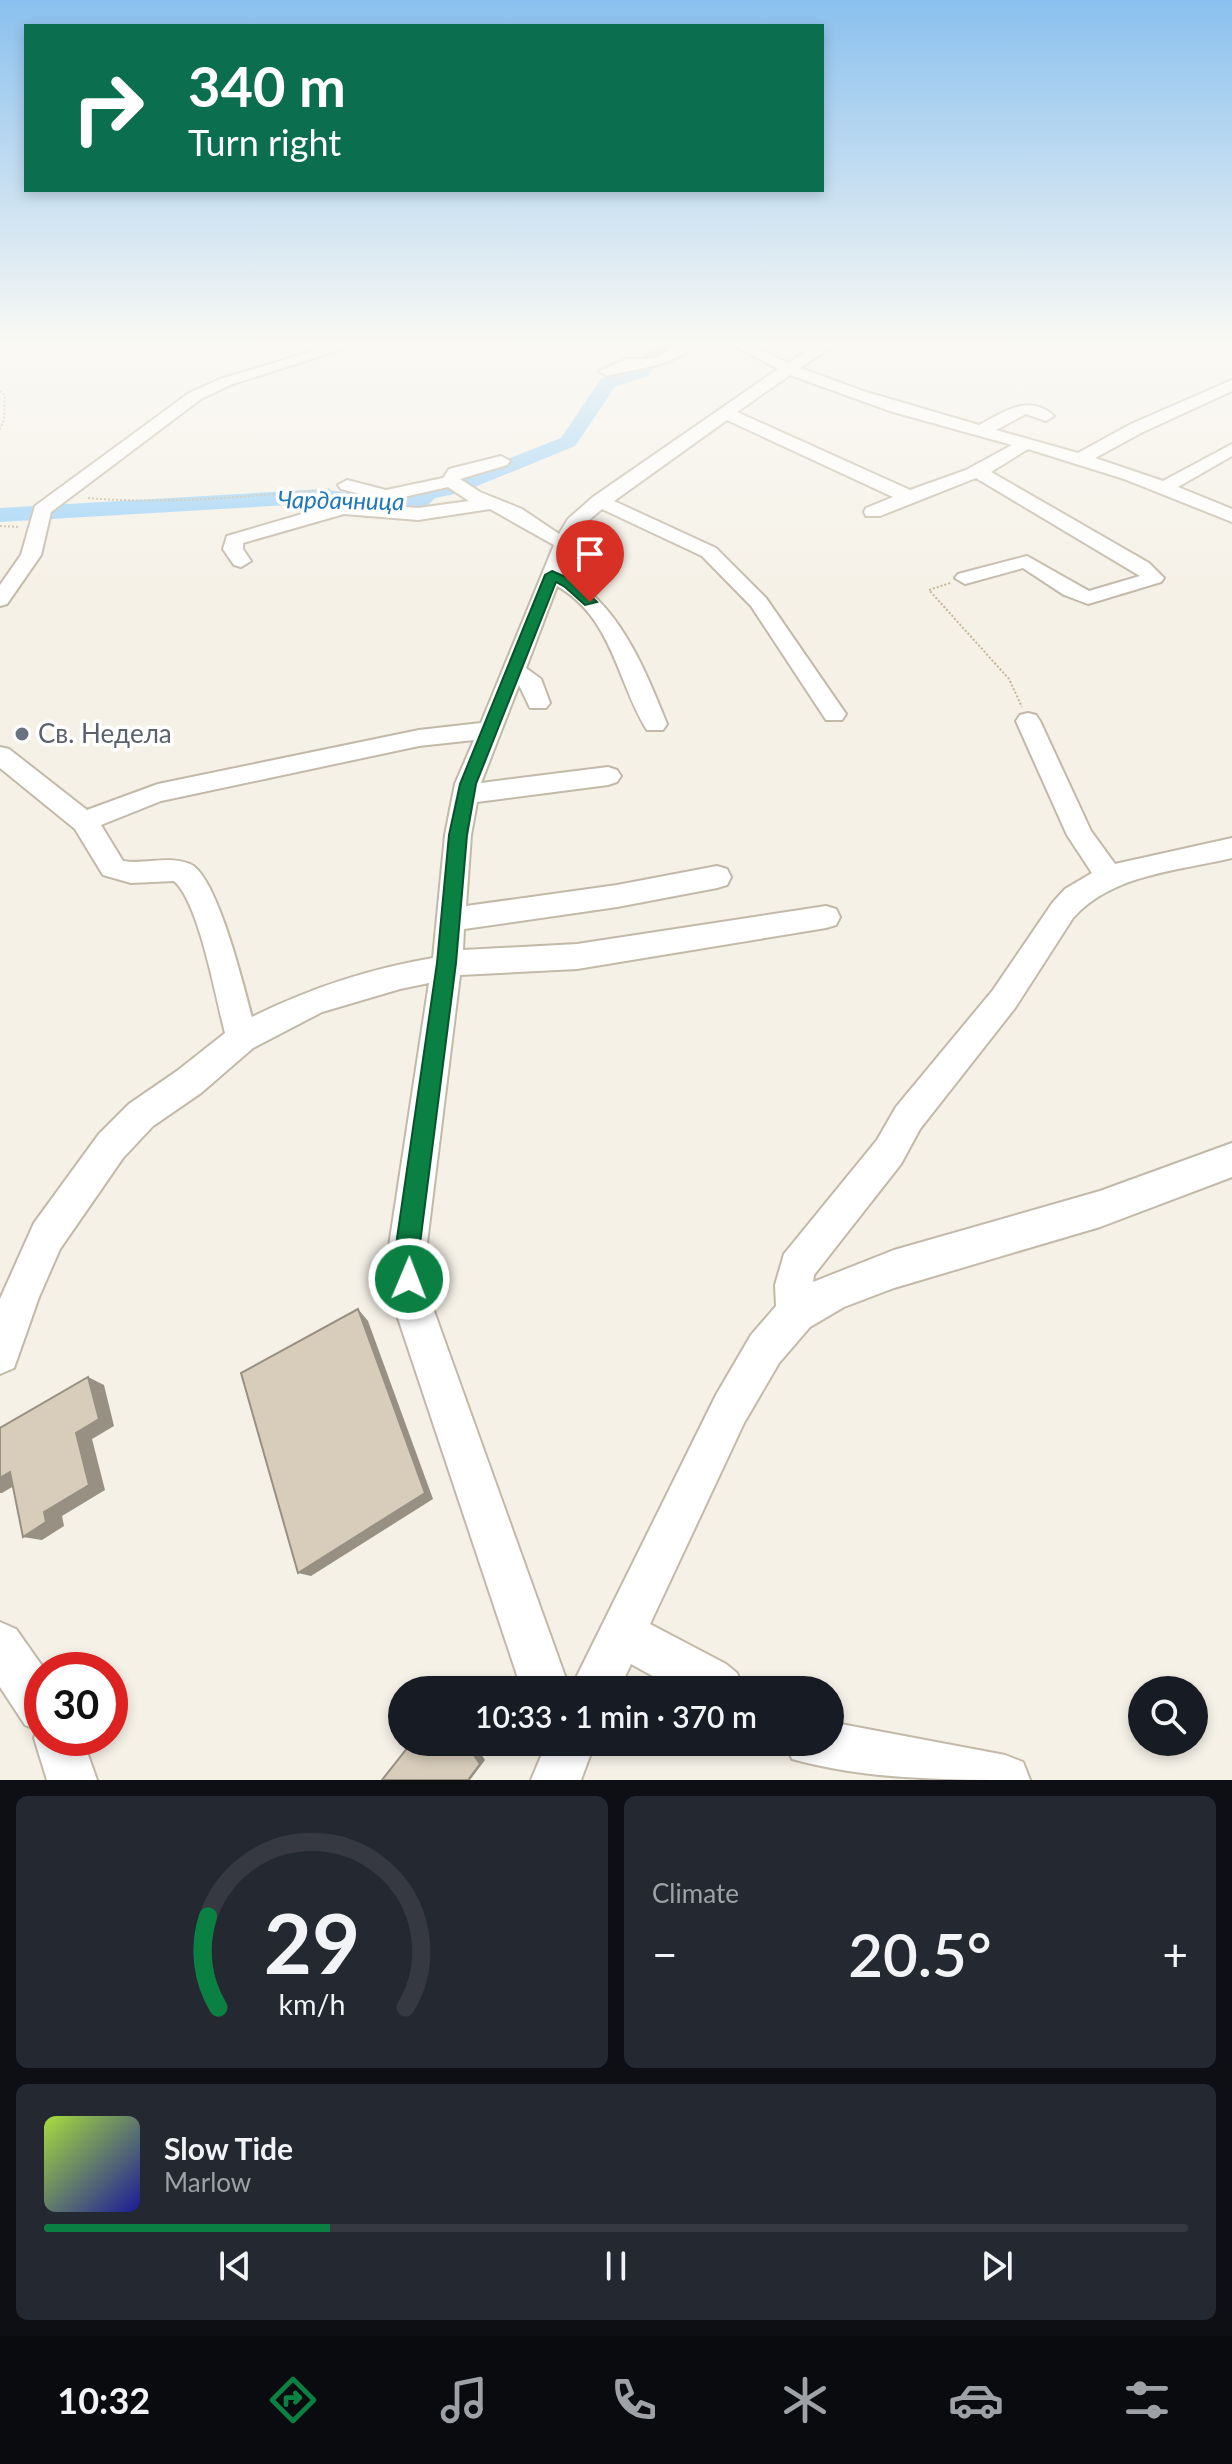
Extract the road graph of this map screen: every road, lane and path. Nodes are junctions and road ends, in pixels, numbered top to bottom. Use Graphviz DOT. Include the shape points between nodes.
graph roads {
  1 [pos="157,427"];
  2 [pos="705,427"];
  3 [pos="756,427"];
  4 [pos="967,427"];
  5 [pos="989,427"];
  6 [pos="1139,427"];
  7 [pos="981,431"];
  8 [pos="1025,443"];
  9 [pos="1232,449"];
  10 [pos="1080,459"];
  11 [pos="501,461"];
  12 [pos="977,471"];
  13 [pos="455,484"];
  14 [pos="347,485"];
  15 [pos="1165,487"];
  16 [pos="65,495"];
  17 [pos="907,496"];
  18 [pos="600,501"];
  19 [pos="490,503"];
  20 [pos="873,512"];
  21 [pos="1232,516"];
  22 [pos="565,541"];
  23 [pos="241,561"];
  24 [pos="552,575"];
  25 [pos="965,578"];
  26 [pos="0,600"];
  27 [pos="514,670"];
  28 [pos="538,703"];
  29 [pos="834,714"];
  30 [pos="1028,721"];
  31 [pos="655,724"];
  32 [pos="487,730"];
  33 [pos="0,755"];
  34 [pos="608,776"];
  35 [pos="466,793"];
  36 [pos="84,822"];
  37 [pos="1232,848"];
  38 [pos="1109,876"];
  39 [pos="717,877"];
  40 [pos="826,917"];
  41 [pos="451,920"];
  42 [pos="446,965"];
  43 [pos="242,1038"];
  44 [pos="1232,1160"];
  45 [pos="796,1313"];
  46 [pos="0,1354"];
  47 [pos="621,1633"];
  48 [pos="0,1645"];
  49 [pos="541,1676"];
  50 [pos="601,1676"];
  51 [pos="700,1676"];
  52 [pos="24,1681"];
  53 [pos="844,1749"];
  54 [pos="64,1756"];
  55 [pos="565,1756"];
  56 [pos="72,1780"];
  57 [pos="556,1780"];
  58 [pos="1005,1780"];
  1 -- 16 [label="street"];
  2 -- 18 [label="street"];
  3 -- 17 [label="street"];
  4 -- 7 [label="street"];
  5 -- 7 [label="street"];
  6 -- 10 [label="street"];
  7 -- 8 [label="street"];
  8 -- 10 [label="street"];
  8 -- 12 [label="street"];
  9 -- 15 [label="street"];
  10 -- 15 [label="street"];
  11 -- 13 [label="street" via="455,473"];
  12 -- 17 [label="street"];
  12 -- 25 [label="street" via="1154,578 1088,598 1027,562"];
  13 -- 14 [label="street" via="386,496"];
  13 -- 19 [label="street"];
  14 -- 16 [label="path" via="314,492 143,500"];
  15 -- 21 [label="street"];
  16 -- 26 [label="street" via="40,512 31,555"];
  17 -- 20 [label="street"];
  18 -- 22 [label="street" via="575,523"];
  18 -- 29 [label="street" via="709,552 759,602"];
  19 -- 22 [label="street" via="514,512 550,538"];
  19 -- 23 [label="street" via="418,514 331,510 238,538 232,545"];
  22 -- 24 [label="street"];
  24 -- 27 [label="street"];
  24 -- 31 [label="street" via="578,590 603,619"];
  25 -- 30 [label="path" via="930,592 1009,679"];
  27 -- 28 [label="street" via="533,684"];
  27 -- 32 [label="street"];
  30 -- 38 [label="street" via="1080,835"];
  32 -- 35 [label="street"];
  32 -- 36 [label="street" via="419,738 158,793"];
  33 -- 36 [label="street"];
  34 -- 35 [label="street"];
  35 -- 41 [label="street"];
  36 -- 43 [label="street" via="118,871 167,870 193,880"];
  37 -- 38 [label="street"];
  38 -- 45 [label="street" via="1063,910 1004,999 814,1242 797,1267"];
  39 -- 41 [label="street"];
  40 -- 42 [label="street" via="596,953"];
  41 -- 42 [label="street"];
  42 -- 43 [label="street" via="314,1001"];
  42 -- 49 [label="street" via="406,1259 411,1300"];
  43 -- 46 [label="street" via="141,1115 111,1146 47,1236"];
  44 -- 45 [label="street" via="1100,1209 894,1269 833,1292"];
  45 -- 47 [label="street" via="765,1349 730,1409"];
  47 -- 50 [label="street"];
  47 -- 51 [label="street"];
  48 -- 52 [label="street"];
  53 -- 58 [label="street"];
  54 -- 56 [label="street"];
  55 -- 57 [label="street"];
}
